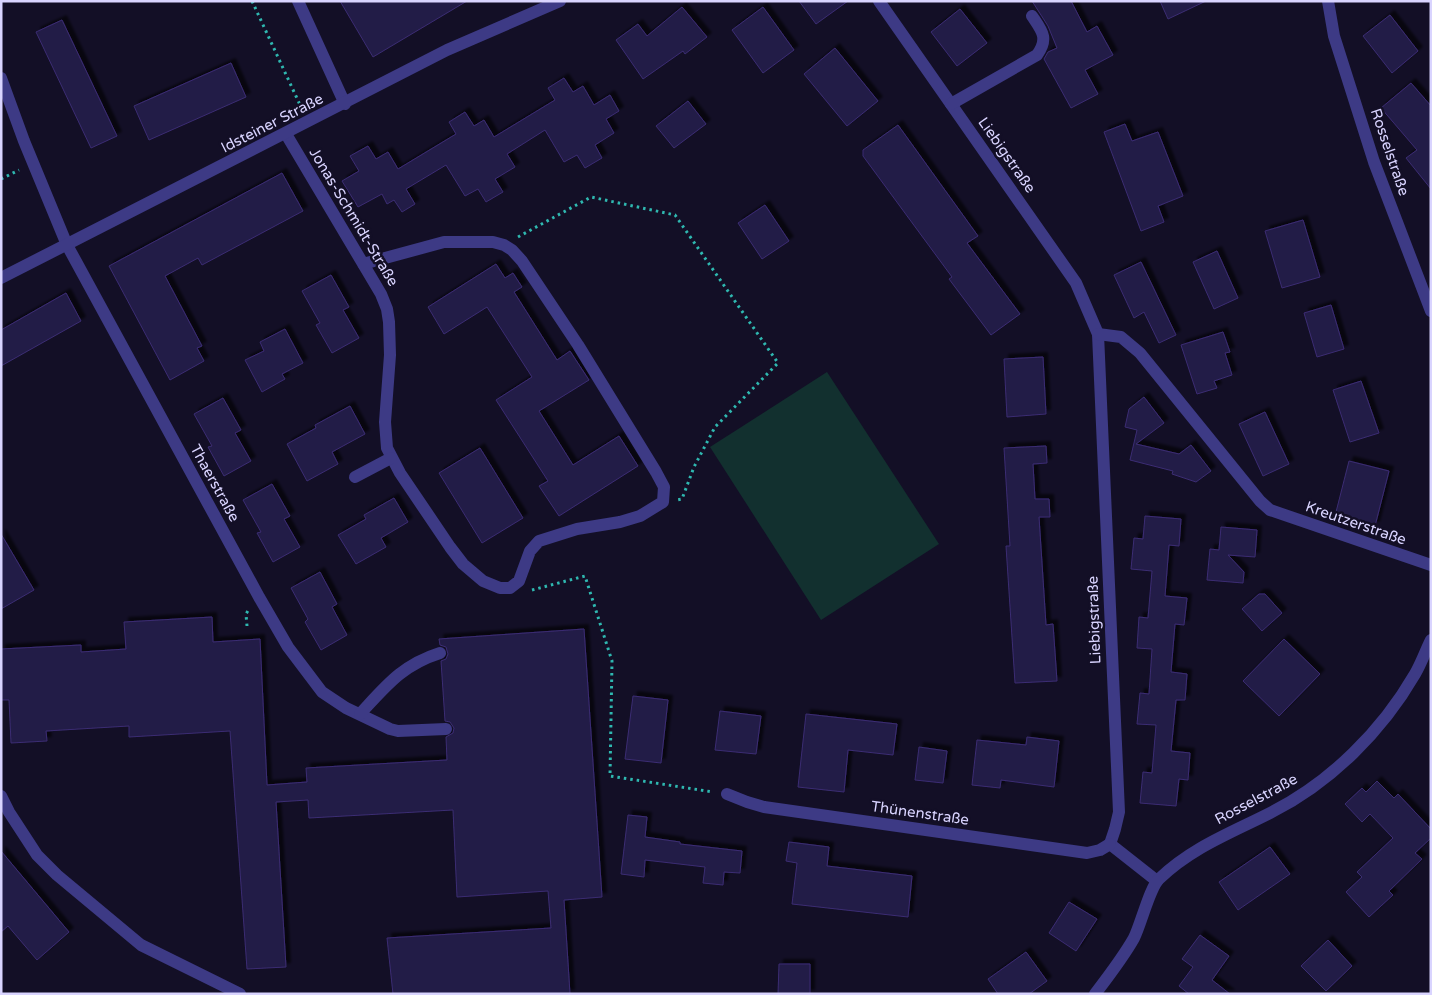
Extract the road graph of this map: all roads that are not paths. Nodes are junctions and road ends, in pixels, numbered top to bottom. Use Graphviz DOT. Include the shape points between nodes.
graph roads {
  1 [pos="298,1"];
  2 [pos="560,1"];
  3 [pos="880,1"];
  4 [pos="1328,1"];
  5 [pos="1032,16"];
  6 [pos="1,78"];
  7 [pos="345,104"];
  8 [pos="951,104"];
  9 [pos="286,134"];
  10 [pos="67,245"];
  11 [pos="363,264"];
  12 [pos="1,278"];
  13 [pos="1431,311"];
  14 [pos="1098,334"];
  15 [pos="391,458"];
  16 [pos="355,477"];
  17 [pos="1431,565"];
  18 [pos="1431,640"];
  19 [pos="440,653"];
  20 [pos="360,714"];
  21 [pos="446,729"];
  22 [pos="727,794"];
  23 [pos="1,796"];
  24 [pos="1110,844"];
  25 [pos="1156,881"];
  26 [pos="240,994"];
  27 [pos="1096,994"];
  1 -- 7 [label="street"];
  2 -- 7 [label="street, Idsteiner Straße" via="448,50"];
  3 -- 8 [label="street, Liebigstraße"];
  4 -- 13 [label="street, Rosselstraße" via="1334,36 1374,162"];
  5 -- 8 [label="street" via="1043,32 1044,46 1037,55"];
  6 -- 10 [label="street, Thaerstraße"];
  7 -- 9 [label="street, Idsteiner Straße"];
  8 -- 14 [label="street, Liebigstraße" via="1076,283"];
  9 -- 10 [label="street, Idsteiner Straße"];
  9 -- 11 [label="street, Jonas-Schmidt-Straße"];
  10 -- 12 [label="street, Idsteiner Straße"];
  10 -- 20 [label="street, Thaerstraße" via="288,647 322,692"];
  11 -- 15 [label="street, Jonas-Schmidt-Straße" via="382,294 389,322 385,422"];
  11 -- 15 [label="street, Jonas-Schmidt-Straße" via="444,242 493,242 512,250 578,345 631,431 664,487 663,502 640,516 577,529 539,541 530,551 519,581 510,588 500,588 483,581 463,564"];
  14 -- 17 [label="street, Kreutzerstraße" via="1121,337 1140,352 1270,510"];
  14 -- 24 [label="street, Liebigstraße" via="1119,812"];
  15 -- 16 [label="street"];
  18 -- 25 [label="street, Rosselstraße" via="1415,674 1386,716 1348,758 1310,789 1188,855"];
  19 -- 20 [label="street" via="423,659 395,677"];
  20 -- 21 [label="street, Thaerstraße" via="398,731"];
  22 -- 24 [label="street, Thünenstraße" via="764,807 1087,853"];
  23 -- 26 [label="street" via="38,856 141,945"];
  24 -- 25 [label="street"];
  25 -- 27 [label="street" via="1134,938"];
}
